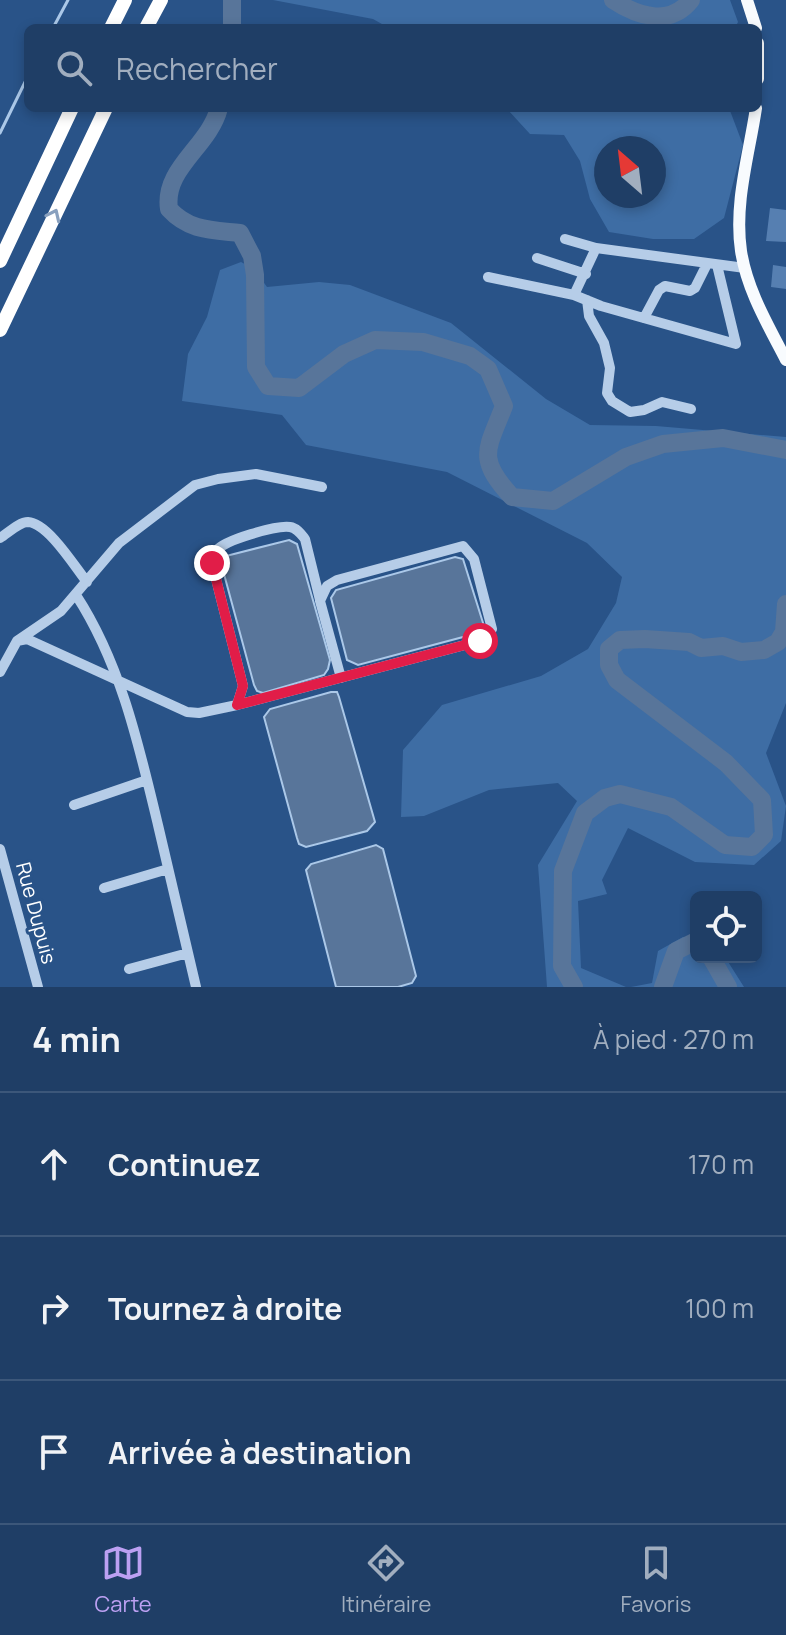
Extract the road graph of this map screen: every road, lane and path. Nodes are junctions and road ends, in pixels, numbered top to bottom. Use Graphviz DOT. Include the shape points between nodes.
graph roads {
  1 [pos="125,0"];
  2 [pos="161,0"];
  3 [pos="747,0"];
  4 [pos="113,24"];
  5 [pos="148,24"];
  6 [pos="755,24"];
  7 [pos="70,112"];
  8 [pos="104,112"];
  9 [pos="755,112"];
  10 [pos="565,239"];
  11 [pos="596,248"];
  12 [pos="537,258"];
  13 [pos="0,261"];
  14 [pos="712,264"];
  15 [pos="745,268"];
  16 [pos="586,274"];
  17 [pos="488,277"];
  18 [pos="574,295"];
  19 [pos="587,300"];
  20 [pos="644,318"];
  21 [pos="0,330"];
  22 [pos="786,360"];
  23 [pos="691,409"];
  24 [pos="322,487"];
  25 [pos="0,538"];
  26 [pos="87,582"];
  27 [pos="76,595"];
  28 [pos="320,601"];
  29 [pos="17,641"];
  30 [pos="0,672"];
  31 [pos="341,678"];
  32 [pos="118,681"];
  33 [pos="237,705"];
  34 [pos="147,780"];
  35 [pos="74,805"];
  36 [pos="0,849"];
  37 [pos="168,869"];
  38 [pos="104,888"];
  39 [pos="188,953"];
  40 [pos="129,969"];
  41 [pos="38,987"];
  42 [pos="196,987"];
  1 -- 4 [label="highway"];
  2 -- 5 [label="highway"];
  3 -- 6 [label="main road"];
  7 -- 13 [label="highway"];
  21 -- 8 [label="highway, one-way"];
  9 -- 15 [label="main road" via="740,212"];
  10 -- 11 [label="street"];
  11 -- 14 [label="street"];
  11 -- 16 [label="street"];
  12 -- 16 [label="street"];
  14 -- 15 [label="street"];
  14 -- 20 [label="street" via="690,291 665,286 659,290"];
  14 -- 20 [label="street" via="736,344"];
  15 -- 22 [label="main road"];
  16 -- 18 [label="street"];
  17 -- 18 [label="street"];
  18 -- 19 [label="street"];
  19 -- 20 [label="street"];
  19 -- 23 [label="street" via="589,316 604,343 612,401 630,412 662,402"];
  24 -- 26 [label="street" via="256,474 195,485 119,543"];
  25 -- 26 [label="street" via="31,522 47,532"];
  26 -- 27 [label="street"];
  27 -- 29 [label="street"];
  27 -- 32 [label="street"];
  28 -- 31 [label="street"];
  28 -- 31 [label="street" via="337,580 463,546 474,559 485,595 492,629 480,641"];
  28 -- 33 [label="street" via="299,531 289,527 250,535 215,552 212,563 243,686"];
  29 -- 30 [label="street"];
  29 -- 32 [label="street" via="27,639"];
  31 -- 33 [label="street"];
  32 -- 33 [label="street" via="187,712"];
  32 -- 34 [label="street"];
  34 -- 35 [label="street"];
  34 -- 37 [label="street"];
  36 -- 41 [label="street, Rue Dupuis"];
  37 -- 38 [label="street"];
  37 -- 39 [label="street"];
  39 -- 40 [label="street"];
  39 -- 42 [label="street"];
}
